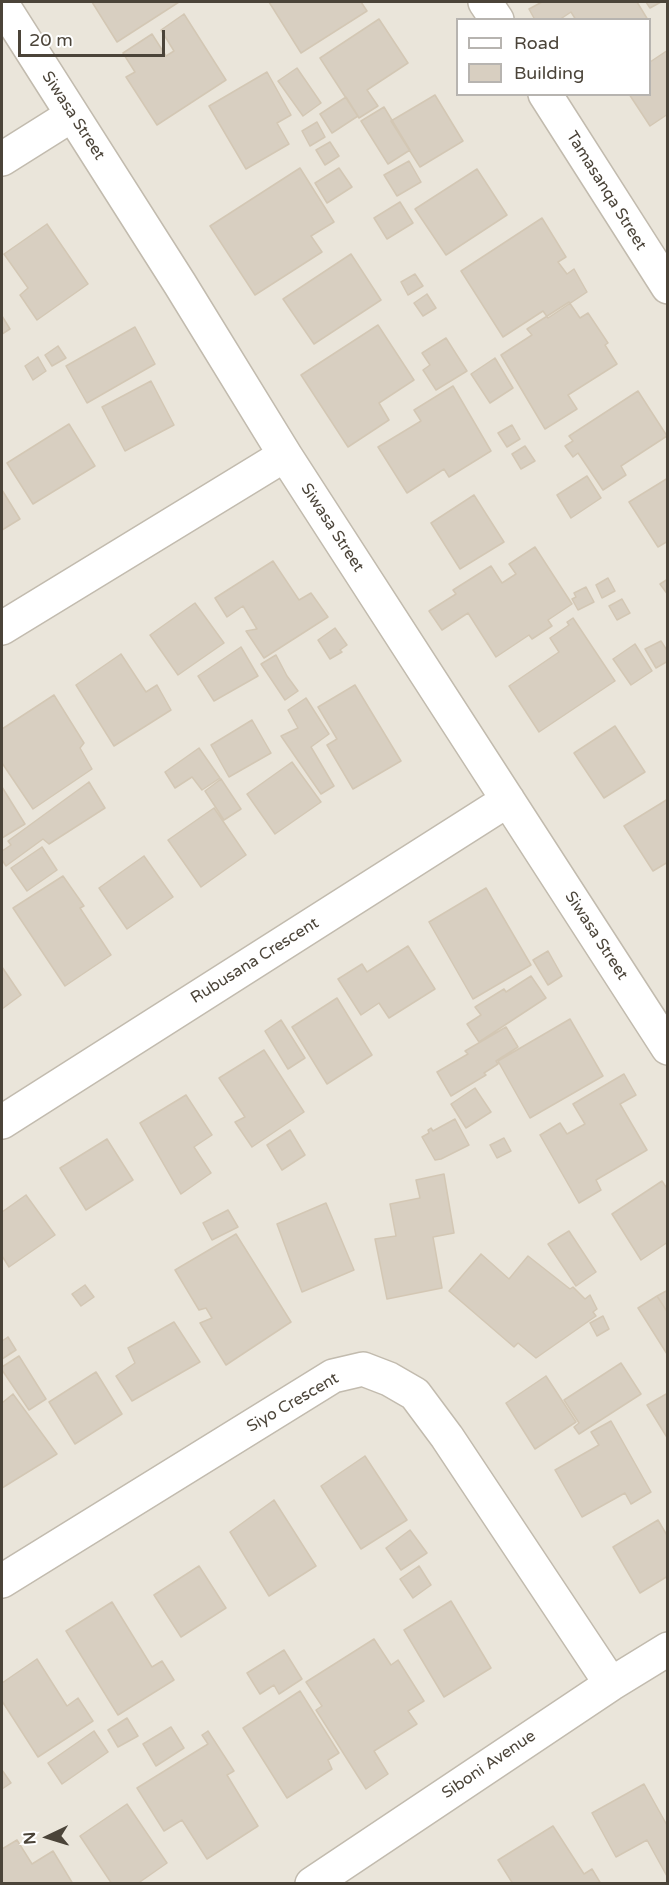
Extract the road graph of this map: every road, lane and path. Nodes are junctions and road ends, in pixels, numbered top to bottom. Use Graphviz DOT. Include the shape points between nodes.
graph roads {
  1 [pos="485,2"];
  2 [pos="2,4"];
  3 [pos="496,18"];
  4 [pos="546,96"];
  5 [pos="72,114"];
  6 [pos="2,159"];
  7 [pos="668,287"];
  8 [pos="285,455"];
  9 [pos="2,628"];
  10 [pos="508,800"];
  11 [pos="668,1048"];
  12 [pos="2,1122"];
  13 [pos="2,1581"];
  14 [pos="668,1649"];
  15 [pos="611,1684"];
  16 [pos="312,1884"];
  1 -- 3 [label="street"];
  2 -- 5 [label="street, Siwasa Street"];
  4 -- 7 [label="street, Tamasanqa Street"];
  5 -- 6 [label="street"];
  5 -- 8 [label="street, Siwasa Street"];
  8 -- 9 [label="street"];
  8 -- 10 [label="street, Siwasa Street"];
  10 -- 11 [label="street, Siwasa Street"];
  10 -- 12 [label="street, Rubusana Crescent"];
  13 -- 15 [label="street, Siyo Crescent" via="333,1376 363,1369 415,1394"];
  14 -- 15 [label="street, Siboni Avenue"];
  15 -- 16 [label="street, Siboni Avenue"];
}
